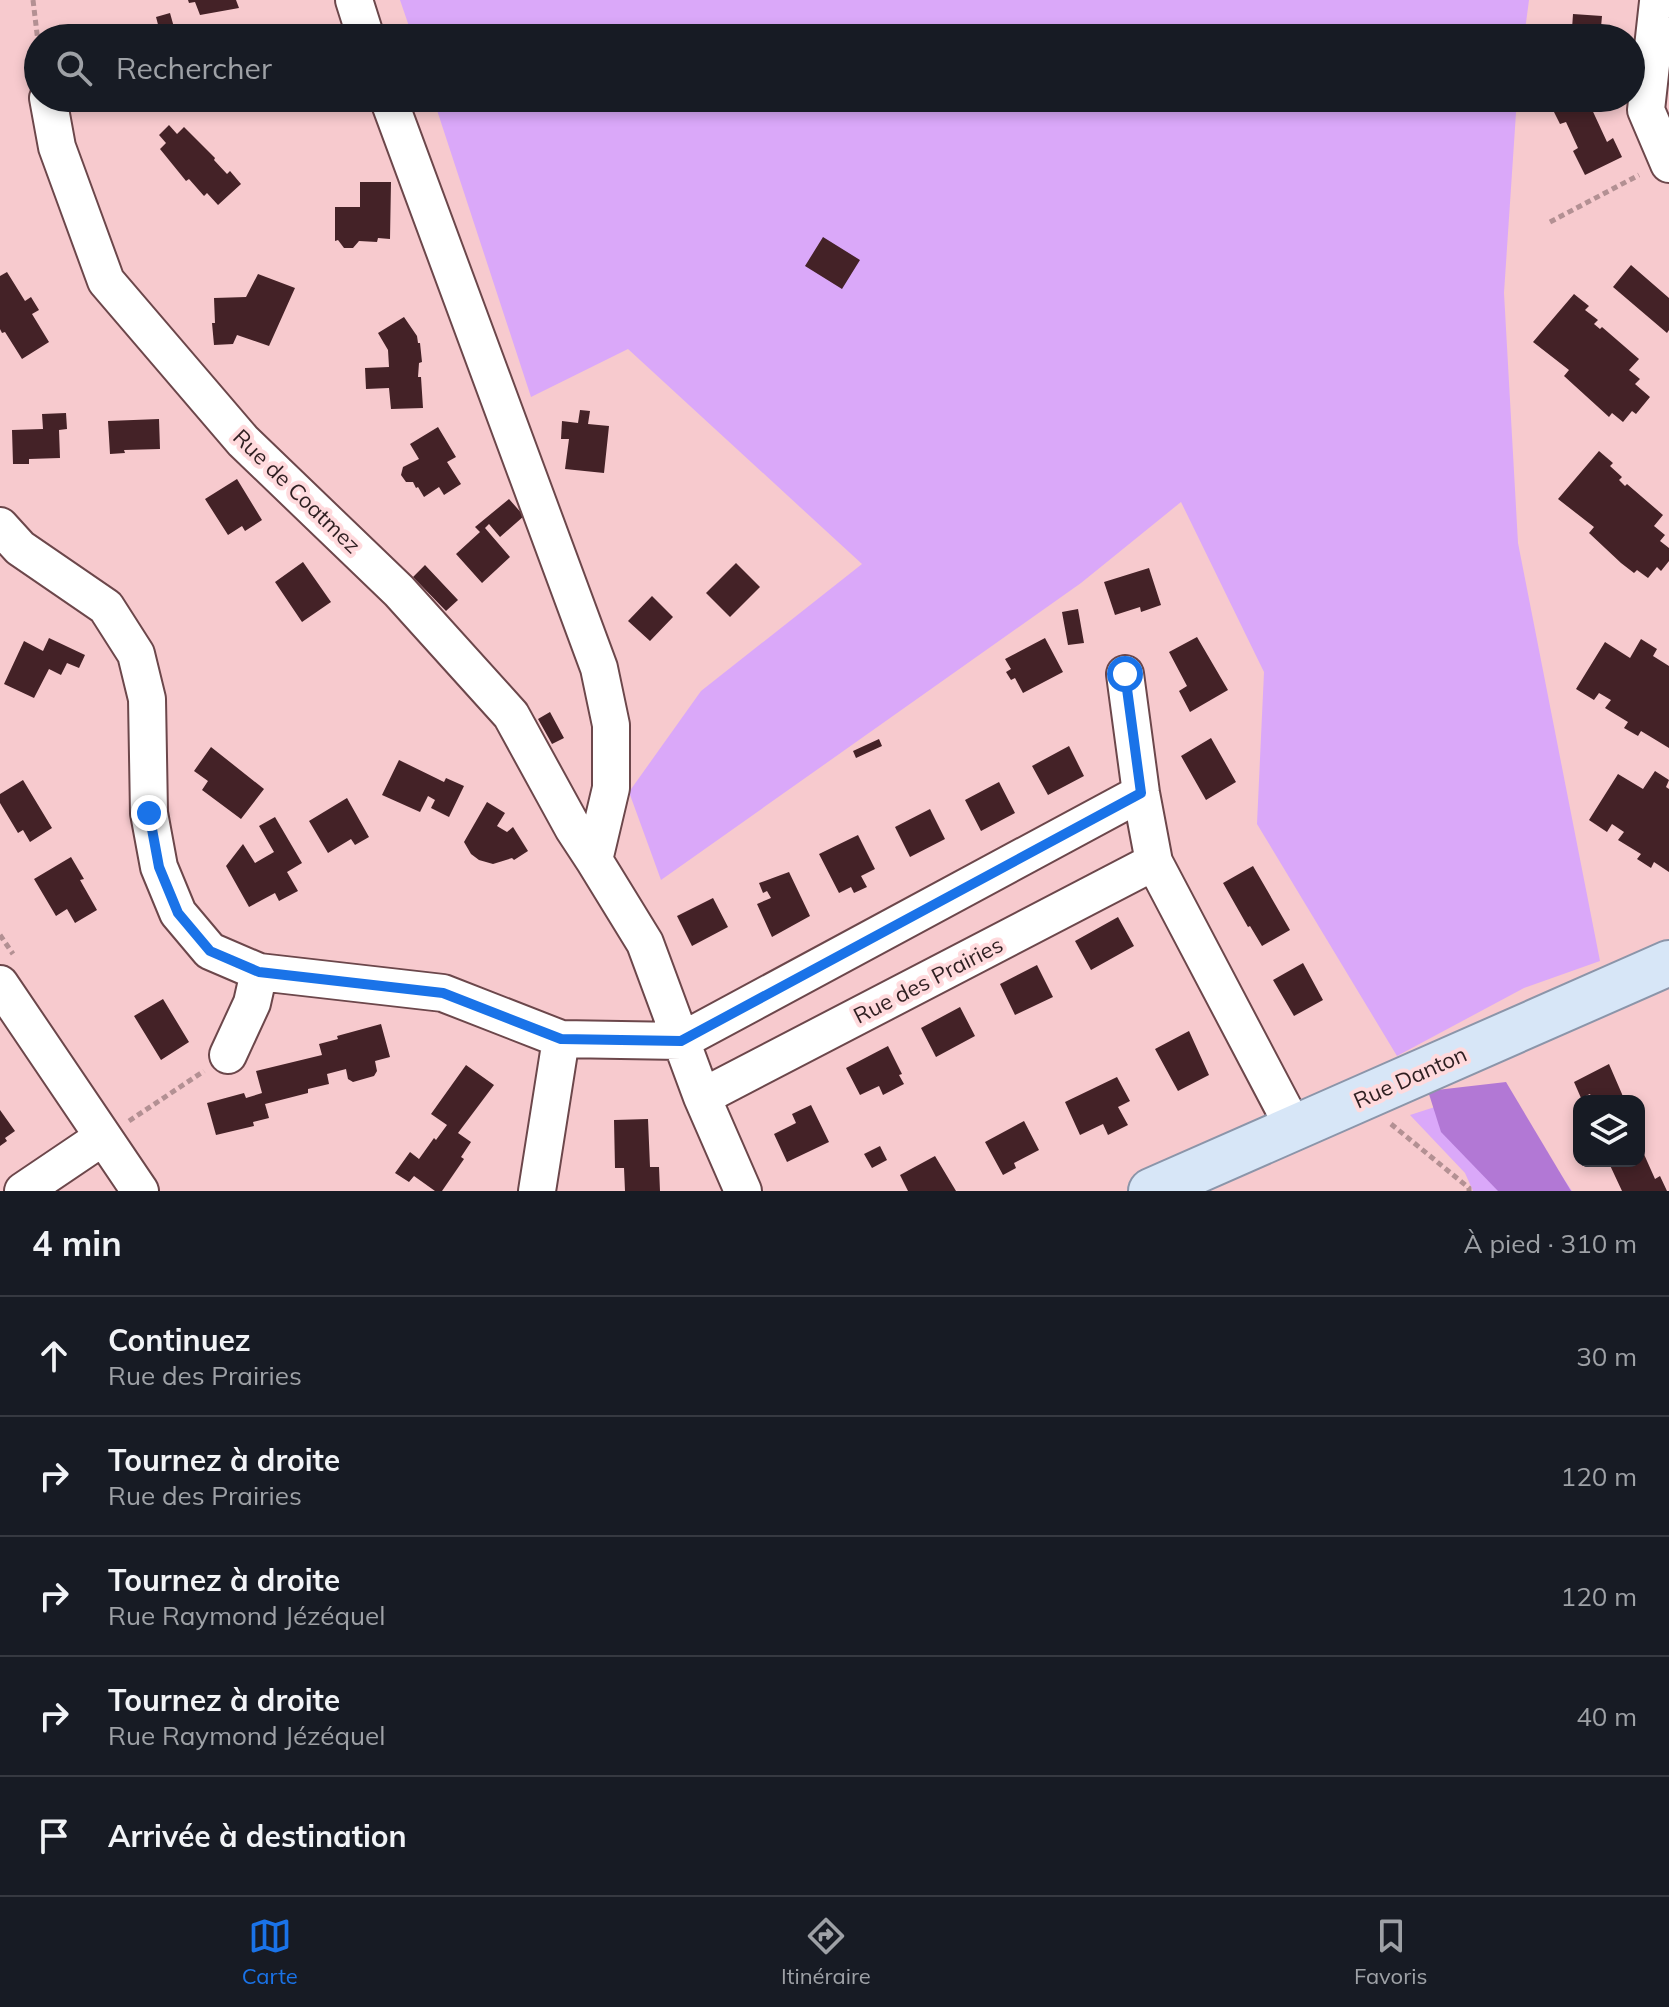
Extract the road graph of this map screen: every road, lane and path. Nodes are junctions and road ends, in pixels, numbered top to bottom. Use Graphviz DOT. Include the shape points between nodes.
graph roads {
  1 [pos="33,0"];
  2 [pos="354,0"];
  3 [pos="1665,0"];
  4 [pos="36,24"];
  5 [pos="362,24"];
  6 [pos="51,112"];
  7 [pos="393,112"];
  8 [pos="1668,163"];
  9 [pos="1550,222"];
  10 [pos="0,526"];
  11 [pos="1125,674"];
  12 [pos="1141,793"];
  13 [pos="594,860"];
  14 [pos="1154,862"];
  15 [pos="1669,963"];
  16 [pos="259,972"];
  17 [pos="0,984"];
  18 [pos="561,1039"];
  19 [pos="681,1041"];
  20 [pos="228,1055"];
  21 [pos="702,1097"];
  22 [pos="1359,1099"];
  23 [pos="1294,1128"];
  24 [pos="113,1131"];
  25 [pos="23,1191"];
  26 [pos="140,1191"];
  27 [pos="537,1191"];
  28 [pos="743,1191"];
  29 [pos="1151,1191"];
  30 [pos="1469,1191"];
  1 -- 4 [label="path"];
  2 -- 5 [label="street"];
  3 -- 8 [label="street" via="1658,2 1646,110"];
  6 -- 13 [label="street, Rue de Coatmez" via="57,147 106,281 243,441 399,591 511,715"];
  7 -- 13 [label="street" via="599,668 611,725 611,788"];
  8 -- 9 [label="path"];
  10 -- 16 [label="street" via="20,548 106,607 136,654 147,699 149,813 159,867 178,913 210,951"];
  11 -- 12 [label="street"];
  12 -- 14 [label="street"];
  12 -- 19 [label="street"];
  13 -- 19 [label="street, Rue de Coatmez" via="645,943"];
  14 -- 21 [label="street, Rue des Prairies"];
  14 -- 23 [label="street"];
  15 -- 22 [label="main road, Rue Danton"];
  16 -- 18 [label="street" via="443,993"];
  16 -- 20 [label="street" via="252,1003"];
  17 -- 24 [label="street"];
  18 -- 19 [label="street"];
  18 -- 27 [label="street"];
  19 -- 21 [label="street, Rue de Coatmez"];
  20 -- 24 [label="path"];
  21 -- 28 [label="street, Rue de Coatmez"];
  22 -- 23 [label="main road, Rue Danton"];
  22 -- 30 [label="path"];
  23 -- 29 [label="main road, Rue Danton"];
  24 -- 25 [label="street"];
  24 -- 26 [label="street"];
}
